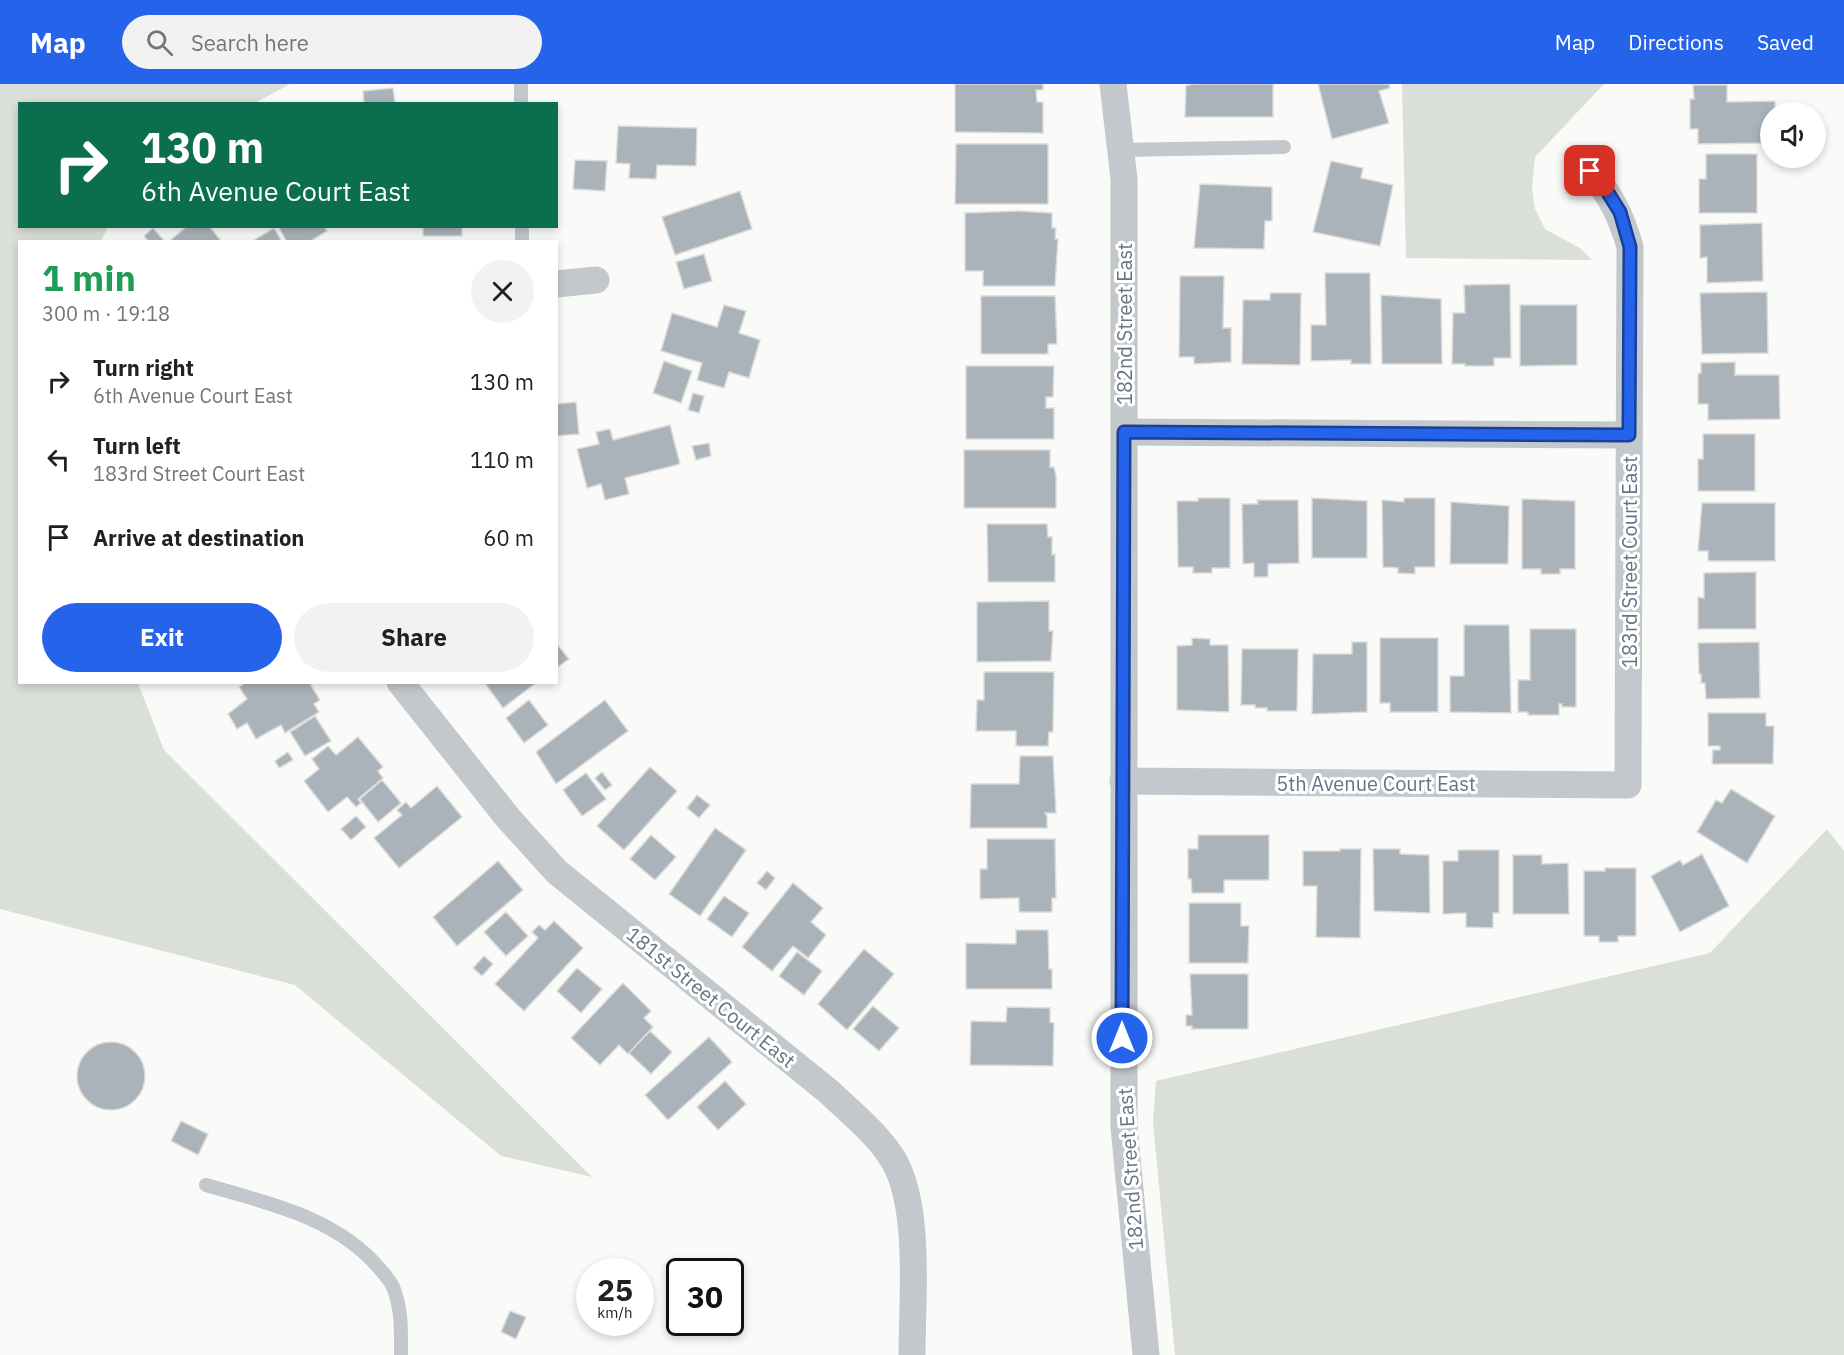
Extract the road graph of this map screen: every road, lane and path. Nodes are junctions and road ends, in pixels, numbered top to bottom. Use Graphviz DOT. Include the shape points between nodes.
graph roads {
  1 [pos="521,84"];
  2 [pos="1113,84"];
  3 [pos="521,102"];
  4 [pos="1284,147"];
  5 [pos="1120,150"];
  6 [pos="1590,171"];
  7 [pos="597,280"];
  8 [pos="558,284"];
  9 [pos="1124,432"];
  10 [pos="1629,435"];
  11 [pos="402,684"];
  12 [pos="1123,781"];
  13 [pos="1628,785"];
  14 [pos="206,1185"];
  15 [pos="401,1355"];
  16 [pos="912,1355"];
  17 [pos="1146,1355"];
  1 -- 3 [label="lane"];
  2 -- 5 [label="street, 182nd Street East"];
  4 -- 5 [label="lane"];
  5 -- 9 [label="street, 182nd Street East" via="1124,179"];
  6 -- 10 [label="street, 183rd Street Court East" via="1620,212 1630,247"];
  7 -- 8 [label="street"];
  9 -- 10 [label="street"];
  9 -- 12 [label="street, 182nd Street East"];
  10 -- 13 [label="street, 183rd Street Court East"];
  11 -- 16 [label="street, 181st Street Court East" via="508,818 557,872 828,1091 862,1122 894,1161 908,1200"];
  12 -- 13 [label="street, 5th Avenue Court East"];
  12 -- 17 [label="street, 182nd Street East" via="1124,1127"];
  14 -- 15 [label="lane" via="296,1212 347,1239 371,1259 392,1283 400,1309"];
}
